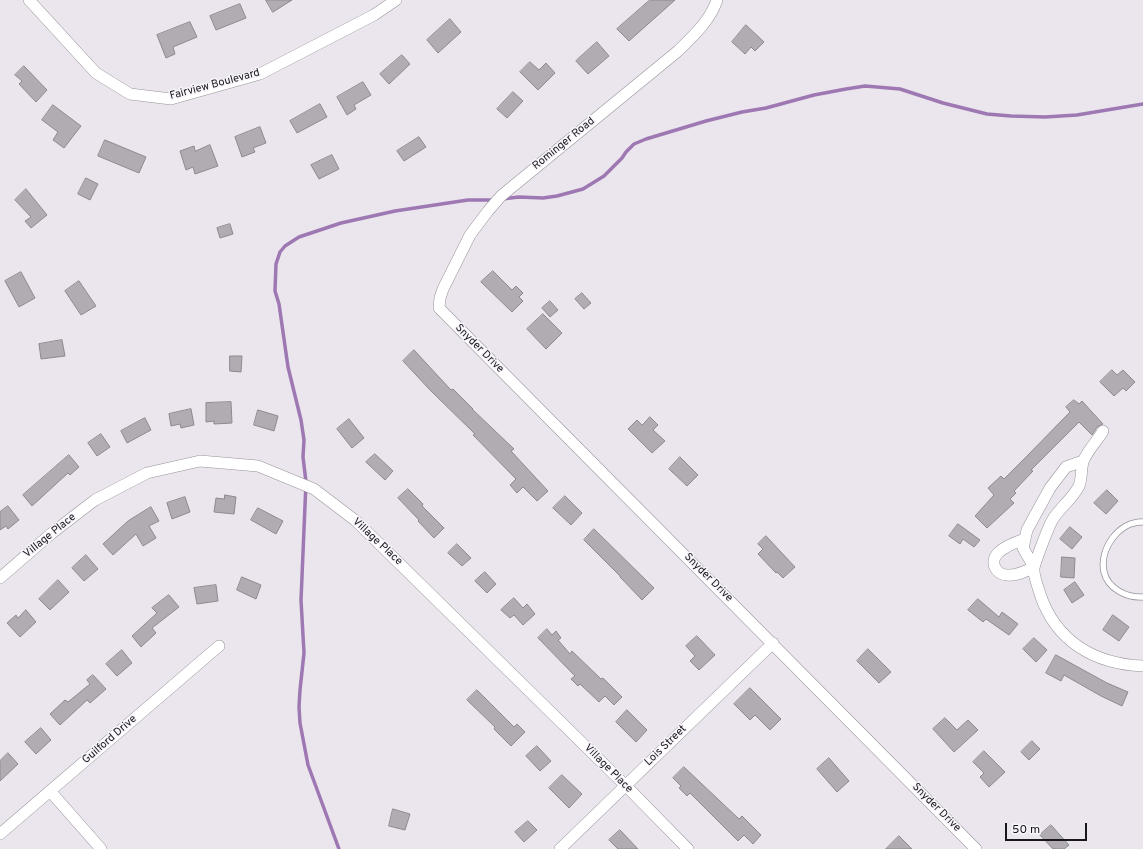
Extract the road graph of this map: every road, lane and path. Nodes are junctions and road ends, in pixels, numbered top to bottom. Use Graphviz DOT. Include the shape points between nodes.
graph roads {
  1 [pos="29,0"];
  2 [pos="396,0"];
  3 [pos="717,0"];
  4 [pos="439,308"];
  5 [pos="1103,431"];
  6 [pos="1083,461"];
  7 [pos="1143,522"];
  8 [pos="1025,539"];
  9 [pos="1034,567"];
  10 [pos="0,578"];
  11 [pos="1143,597"];
  12 [pos="773,643"];
  13 [pos="219,646"];
  14 [pos="1143,666"];
  15 [pos="625,785"];
  16 [pos="50,792"];
  17 [pos="0,834"];
  18 [pos="100,849"];
  19 [pos="560,849"];
  20 [pos="688,849"];
  21 [pos="976,849"];
  1 -- 2 [label="street, Fairview Boulevard" via="96,73 130,94 171,99 260,74 374,15"];
  3 -- 4 [label="street, Rominger Road" via="708,18 678,51 501,196 470,236 443,289"];
  4 -- 12 [label="street, Snyder Drive"];
  5 -- 6 [label="street"];
  6 -- 8 [label="street" via="1066,467 1050,488 1027,530"];
  6 -- 9 [label="street" via="1079,485 1052,520"];
  7 -- 11 [label="lane" via="1127,525 1113,537 1104,556 1104,571 1112,585 1120,592 1135,598"];
  8 -- 9 [label="street" via="1024,548"];
  8 -- 9 [label="street" via="1011,544 998,553 994,559 994,567 998,572 1007,575 1020,574"];
  9 -- 14 [label="street" via="1042,600 1051,618 1070,641 1091,655"];
  10 -- 15 [label="street, Village Place" via="95,500 147,473 200,461 258,466 314,489 356,521"];
  12 -- 15 [label="street, Lois Street"];
  12 -- 21 [label="street, Snyder Drive"];
  13 -- 16 [label="street, Guilford Drive"];
  15 -- 19 [label="street, Lois Street"];
  15 -- 20 [label="street, Village Place"];
  16 -- 17 [label="street, Guilford Drive"];
  16 -- 18 [label="street"];
}
